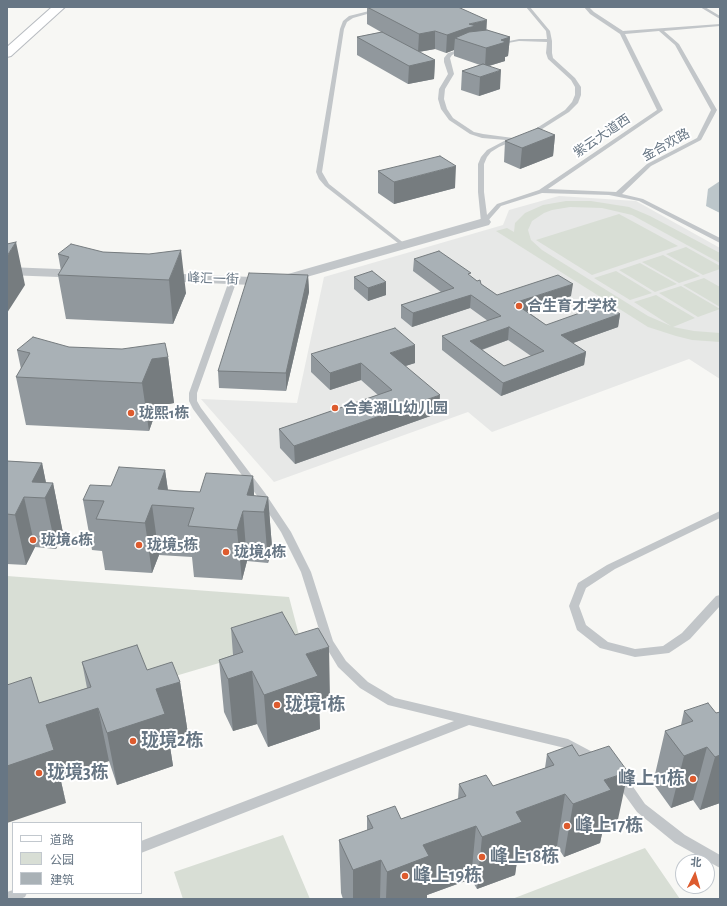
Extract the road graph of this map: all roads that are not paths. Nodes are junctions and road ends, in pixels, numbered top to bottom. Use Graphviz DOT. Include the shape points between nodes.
graph roads {
  1 [pos="390,7"];
  2 [pos="528,7"];
  3 [pos="586,7"];
  4 [pos="703,7"];
  5 [pos="709,7"];
  6 [pos="57,8"];
  7 [pos="38,10"];
  8 [pos="720,18"];
  9 [pos="720,25"];
  10 [pos="18,28"];
  11 [pos="660,30"];
  12 [pos="622,33"];
  13 [pos="7,38"];
  14 [pos="550,41"];
  15 [pos="490,45"];
  16 [pos="474,47"];
  17 [pos="7,53"];
  18 [pos="513,140"];
  19 [pos="541,191"];
  20 [pos="618,194"];
  21 [pos="484,222"];
  22 [pos="720,241"];
  23 [pos="403,245"];
  24 [pos="7,271"];
  25 [pos="101,275"];
  26 [pos="148,277"];
  27 [pos="233,280"];
  28 [pos="720,514"];
  29 [pos="720,599"];
  30 [pos="470,720"];
  31 [pos="142,847"];
  32 [pos="720,862"];
  33 [pos="17,894"];
  34 [pos="7,898"];
  1 -- 23 [label="lane" via="351,17 345,21 319,172 328,185"];
  2 -- 14 [label="lane" via="548,31"];
  3 -- 12 [label="lane"];
  4 -- 5 [label="lane"];
  4 -- 8 [label="lane"];
  6 -- 7 [label="main road"];
  6 -- 17 [label="main road"];
  9 -- 11 [label="lane"];
  10 -- 13 [label="main road"];
  11 -- 12 [label="lane"];
  11 -- 20 [label="lane, 金合欢路" via="677,44 714,110 699,139 648,165"];
  12 -- 19 [label="lane, 紫云大道西" via="660,110"];
  14 -- 15 [label="lane" via="519,40"];
  14 -- 18 [label="lane" via="551,59 574,79 578,95 575,103 567,111 538,131"];
  16 -- 18 [label="lane" via="457,51 447,58 451,74 442,89 441,99 444,108 451,119 472,132 482,136"];
  18 -- 21 [label="lane" via="489,151 481,164"];
  19 -- 20 [label="lane"];
  19 -- 21 [label="lane, 紫云大道西" via="499,205"];
  20 -- 22 [label="lane" via="641,200"];
  21 -- 23 [label="street, 峰汇一街"];
  23 -- 27 [label="street, 峰汇一街" via="275,282"];
  24 -- 25 [label="street"];
  26 -- 27 [label="street, 峰汇一街"];
  27 -- 30 [label="lane" via="193,393 193,402 262,495 286,532 306,572 328,642 342,664 364,685 392,702"];
  28 -- 29 [label="lane" via="611,567 582,586 574,606 582,627 604,645 635,653 666,650 686,636"];
  30 -- 31 [label="lane"];
  30 -- 32 [label="lane" via="568,744 598,760 623,782 641,808 680,839"];
  33 -- 34 [label="lane"];
}
